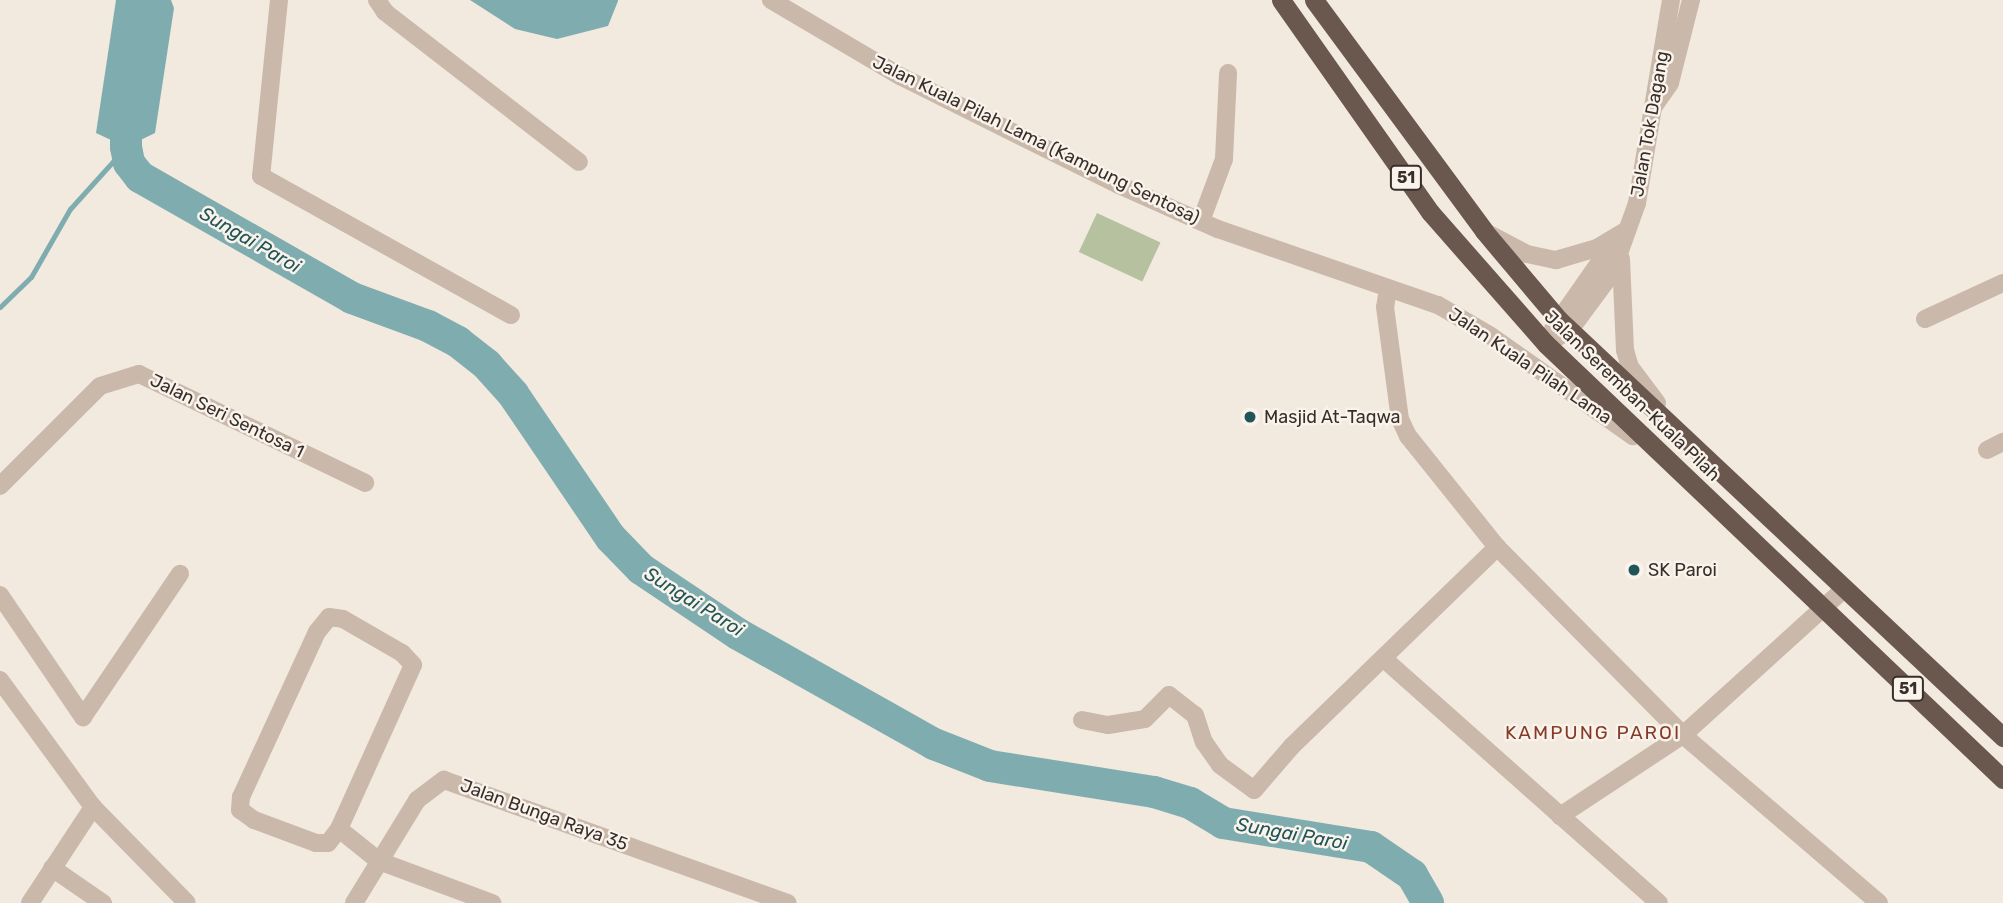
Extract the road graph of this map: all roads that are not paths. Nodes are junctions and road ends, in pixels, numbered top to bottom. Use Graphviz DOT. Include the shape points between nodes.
graph roads {
  1 [pos="279,0"];
  2 [pos="377,0"];
  3 [pos="771,0"];
  4 [pos="1281,0"];
  5 [pos="1314,0"];
  6 [pos="1671,0"];
  7 [pos="1691,0"];
  8 [pos="1228,73"];
  9 [pos="1654,106"];
  10 [pos="579,162"];
  11 [pos="1201,221"];
  12 [pos="1484,231"];
  13 [pos="1624,238"];
  14 [pos="2003,283"];
  15 [pos="1388,289"];
  16 [pos="511,315"];
  17 [pos="1925,319"];
  18 [pos="1564,325"];
  19 [pos="1546,344"];
  20 [pos="1682,433"];
  21 [pos="1665,458"];
  22 [pos="365,483"];
  23 [pos="0,486"];
  24 [pos="1497,547"];
  25 [pos="180,573"];
  26 [pos="1844,589"];
  27 [pos="0,595"];
  28 [pos="1824,611"];
  29 [pos="1383,657"];
  30 [pos="0,680"];
  31 [pos="1082,720"];
  32 [pos="1683,735"];
  33 [pos="2003,737"];
  34 [pos="2003,779"];
  35 [pos="93,807"];
  36 [pos="1560,816"];
  37 [pos="339,829"];
  38 [pos="379,861"];
  39 [pos="52,868"];
  40 [pos="30,903"];
  41 [pos="103,903"];
  42 [pos="187,903"];
  43 [pos="354,903"];
  44 [pos="492,903"];
  45 [pos="789,903"];
  46 [pos="1659,903"];
  47 [pos="1879,903"];
  1 -- 16 [label="street" via="261,176"];
  2 -- 10 [label="street" via="385,12"];
  3 -- 11 [label="street, Jalan Kuala Pilah Lama (Kampung Sentosa)" via="900,76"];
  4 -- 19 [label="highway, Jalan Seremban-Kuala Pilah / 51" via="1430,212"];
  5 -- 12 [label="highway, Jalan Seremban-Kuala Pilah / 51"];
  6 -- 9 [label="street, Jalan Tok Dagang"];
  7 -- 9 [label="street" via="1670,83"];
  8 -- 11 [label="street" via="1224,159"];
  9 -- 13 [label="street, Jalan Tok Dagang" via="1637,203"];
  11 -- 15 [label="street, Jalan Kuala Pilah Lama (Kampung Sentosa)"];
  12 -- 13 [label="street" via="1527,254 1556,260"];
  12 -- 18 [label="highway, Jalan Seremban-Kuala Pilah / 51"];
  13 -- 18 [label="street, Jalan Tok Dagang" via="1599,263"];
  13 -- 20 [label="street" via="1625,350 1630,367"];
  14 -- 17 [label="street"];
  15 -- 21 [label="street, Jalan Kuala Pilah Lama" via="1438,305 1491,336"];
  15 -- 24 [label="street" via="1385,307 1400,419 1408,436"];
  18 -- 19 [label="street, Jalan Tok Dagang"];
  18 -- 20 [label="highway, Jalan Seremban-Kuala Pilah / 51"];
  19 -- 21 [label="highway, Jalan Seremban-Kuala Pilah / 51"];
  20 -- 26 [label="highway, Jalan Seremban-Kuala Pilah / 51"];
  21 -- 28 [label="highway, Jalan Seremban-Kuala Pilah / 51"];
  22 -- 23 [label="street, Jalan Seri Sentosa 1" via="139,374 100,386"];
  24 -- 29 [label="street"];
  24 -- 32 [label="street"];
  25 -- 27 [label="street" via="83,717"];
  26 -- 28 [label="street"];
  26 -- 33 [label="highway, Jalan Seremban-Kuala Pilah / 51"];
  28 -- 32 [label="street"];
  28 -- 34 [label="highway, Jalan Seremban-Kuala Pilah / 51"];
  29 -- 31 [label="street" via="1254,790 1220,765 1204,742 1195,715 1169,695 1145,719 1108,725"];
  29 -- 36 [label="street"];
  30 -- 35 [label="street"];
  32 -- 36 [label="street"];
  32 -- 47 [label="street"];
  35 -- 39 [label="street"];
  35 -- 42 [label="street"];
  36 -- 46 [label="street"];
  37 -- 37 [label="street" via="328,843 316,843 254,820 240,810 241,797 317,632 329,617 343,619 402,653 414,665"];
  37 -- 38 [label="street"];
  38 -- 43 [label="street, Jalan Bunga Raya 35"];
  38 -- 44 [label="street"];
  38 -- 45 [label="street, Jalan Bunga Raya 35" via="417,800 444,780"];
  39 -- 40 [label="street"];
  39 -- 41 [label="street"];
}
